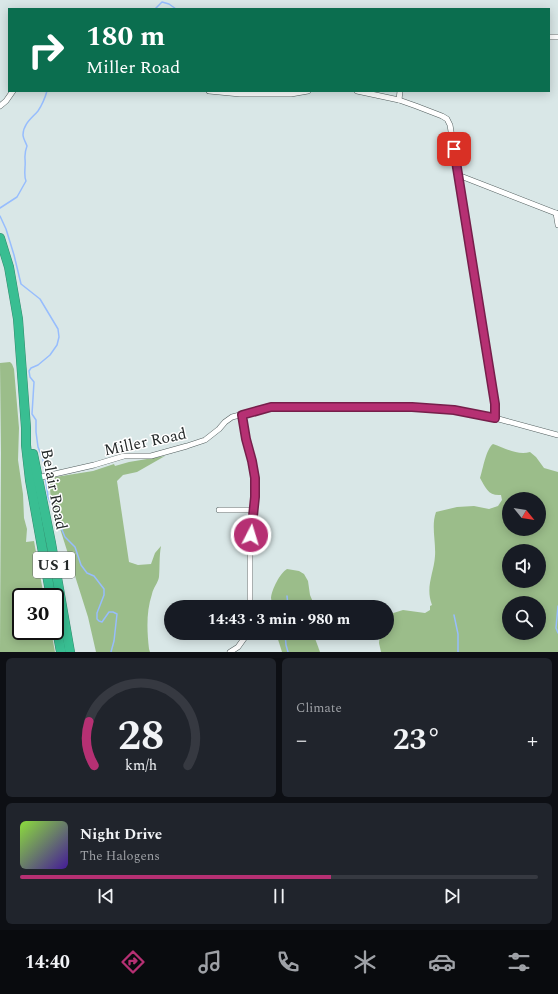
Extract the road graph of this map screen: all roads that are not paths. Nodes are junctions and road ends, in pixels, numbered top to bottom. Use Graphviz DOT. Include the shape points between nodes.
graph roads {
  1 [pos="12,92"];
  2 [pos="219,92"];
  3 [pos="302,92"];
  4 [pos="362,92"];
  5 [pos="400,92"];
  6 [pos="399,100"];
  7 [pos="0,106"];
  8 [pos="458,175"];
  9 [pos="557,213"];
  10 [pos="558,225"];
  11 [pos="0,238"];
  12 [pos="242,415"];
  13 [pos="495,418"];
  14 [pos="558,436"];
  15 [pos="40,477"];
  16 [pos="219,510"];
  17 [pos="254,510"];
  18 [pos="50,588"];
  19 [pos="250,600"];
  20 [pos="59,640"];
  21 [pos="243,640"];
  22 [pos="61,652"];
  23 [pos="70,652"];
  24 [pos="230,652"];
  1 -- 7 [label="street"];
  2 -- 3 [label="street"];
  4 -- 6 [label="street"];
  5 -- 6 [label="street"];
  6 -- 8 [label="street" via="447,119"];
  8 -- 9 [label="street"];
  8 -- 13 [label="street" via="495,404"];
  9 -- 10 [label="street"];
  11 -- 15 [label="highway, Belair Road / US 1" via="18,319 26,445"];
  12 -- 13 [label="street, Miller Road" via="271,407 412,407 454,410"];
  12 -- 15 [label="street, Miller Road" via="225,422 199,442 151,456 124,456"];
  12 -- 17 [label="street" via="255,478"];
  13 -- 14 [label="street, Miller Road"];
  15 -- 18 [label="highway, Belair Road / US 1"];
  15 -- 23 [label="highway, Belair Road / US 1"];
  16 -- 17 [label="street"];
  17 -- 19 [label="street" via="250,548"];
  20 -- 22 [label="highway"];
  21 -- 24 [label="street"];
}
